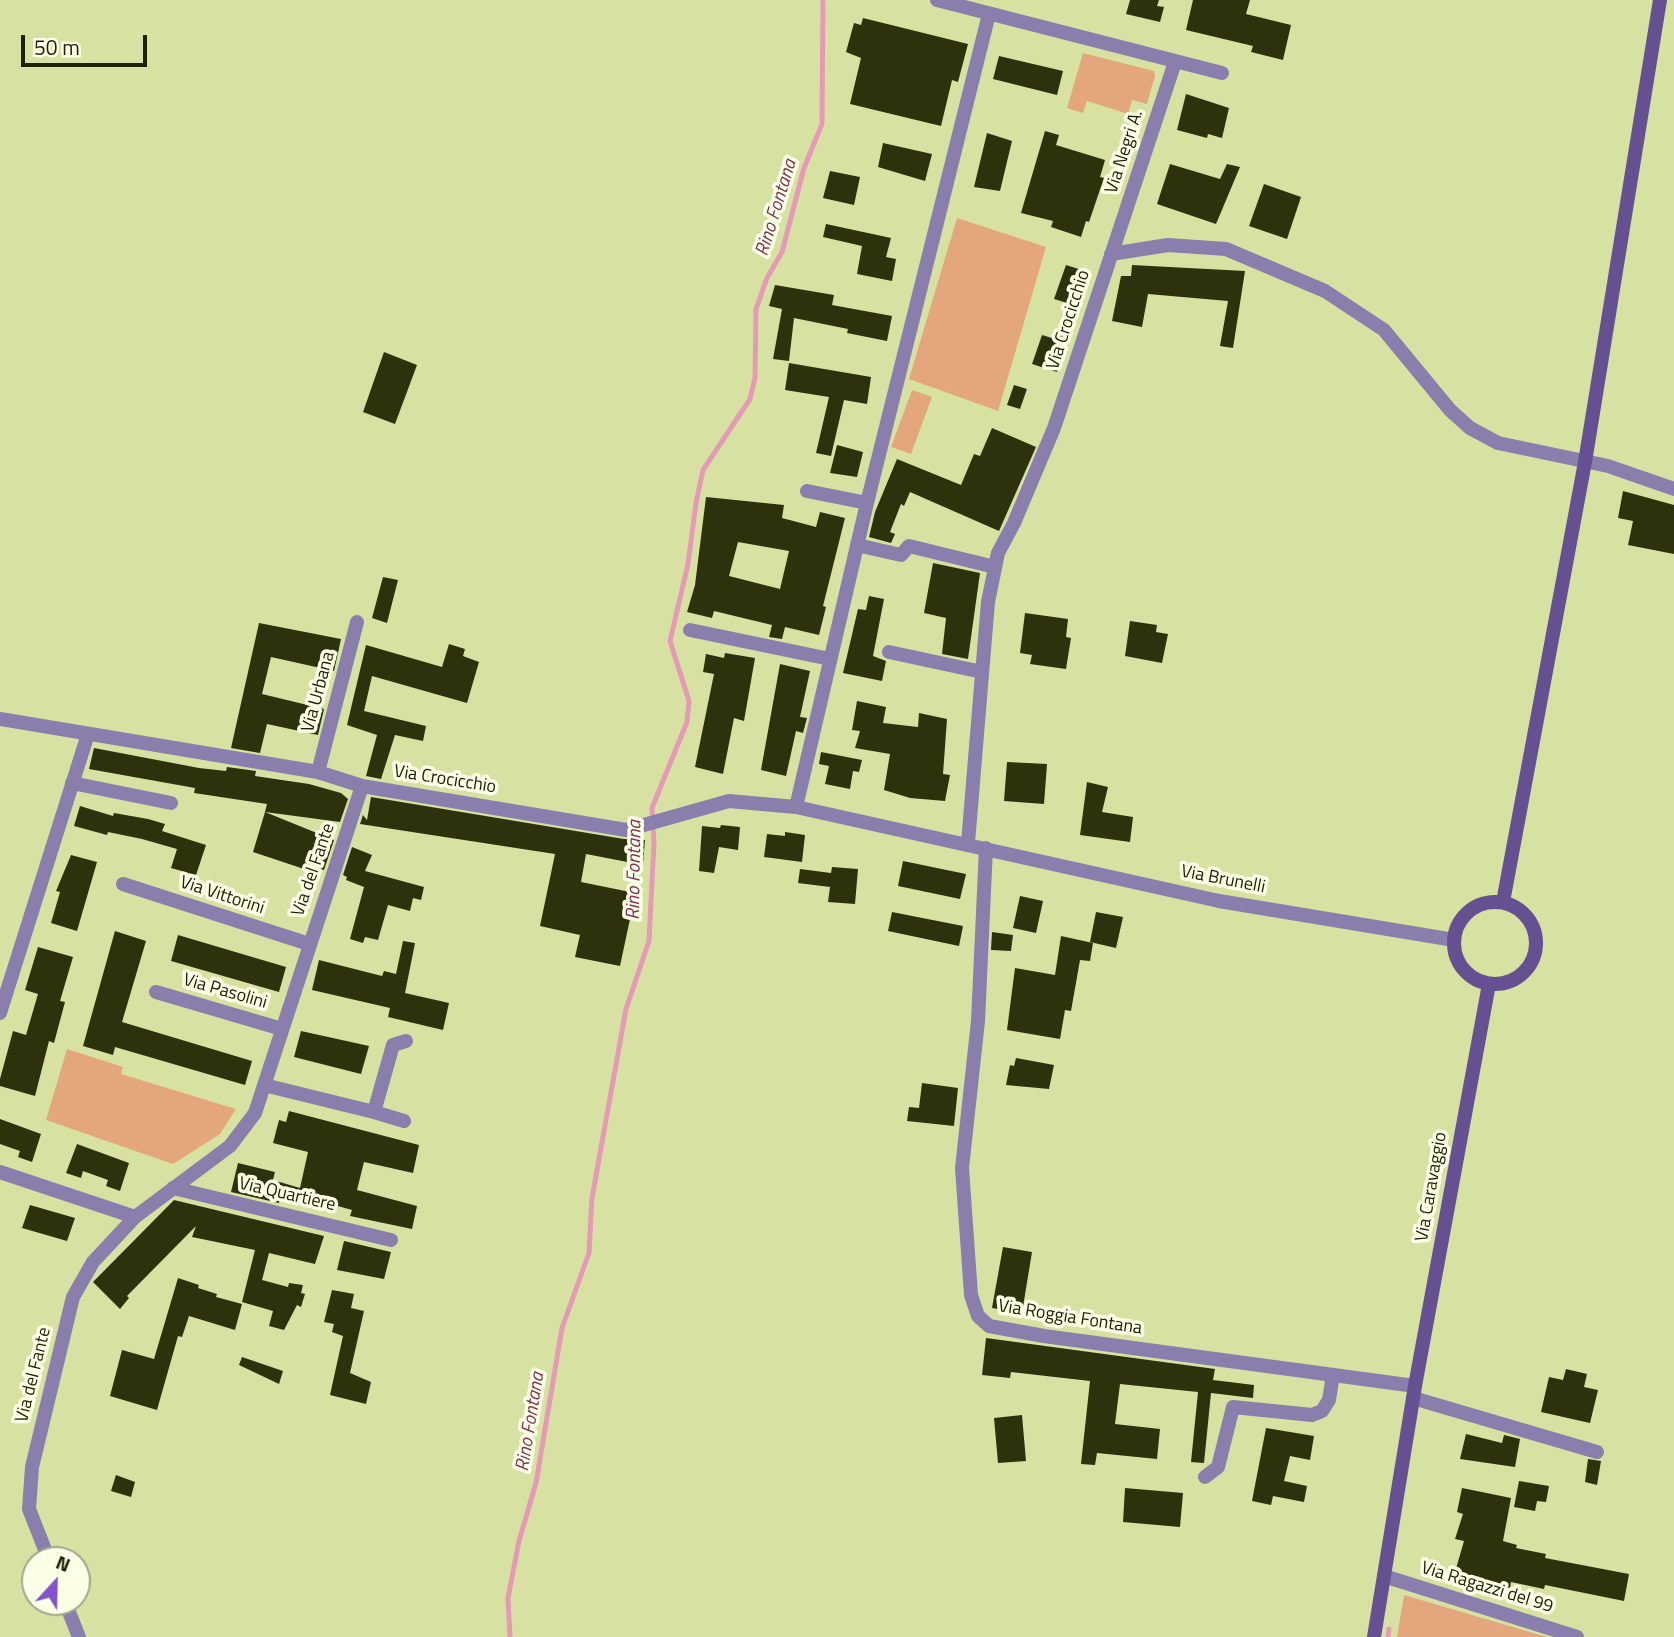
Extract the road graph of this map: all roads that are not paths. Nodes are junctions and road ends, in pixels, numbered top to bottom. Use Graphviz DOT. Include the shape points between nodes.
graph roads {
  1 [pos="937,0"];
  2 [pos="1660,0"];
  3 [pos="989,14"];
  4 [pos="1175,62"];
  5 [pos="1222,73"];
  6 [pos="1111,254"];
  7 [pos="1584,462"];
  8 [pos="1674,489"];
  9 [pos="807,491"];
  10 [pos="867,503"];
  11 [pos="857,545"];
  12 [pos="995,567"];
  13 [pos="357,622"];
  14 [pos="690,630"];
  15 [pos="889,652"];
  16 [pos="831,659"];
  17 [pos="982,672"];
  18 [pos="0,719"];
  19 [pos="88,734"];
  20 [pos="318,772"];
  21 [pos="72,783"];
  22 [pos="362,786"];
  23 [pos="171,803"];
  24 [pos="796,807"];
  25 [pos="968,843"];
  26 [pos="986,848"];
  27 [pos="123,884"];
  28 [pos="1503,902"];
  29 [pos="1454,940"];
  30 [pos="309,944"];
  31 [pos="1489,984"];
  32 [pos="156,992"];
  33 [pos="0,1013"];
  34 [pos="282,1029"];
  35 [pos="406,1041"];
  36 [pos="264,1085"];
  37 [pos="374,1112"];
  38 [pos="404,1121"];
  39 [pos="0,1172"];
  40 [pos="173,1188"];
  41 [pos="135,1217"];
  42 [pos="391,1240"];
  43 [pos="1333,1375"];
  44 [pos="1414,1392"];
  45 [pos="1597,1451"];
  46 [pos="1205,1477"];
  47 [pos="44,1546"];
  48 [pos="1384,1576"];
  49 [pos="71,1616"];
  50 [pos="79,1637"];
  51 [pos="1374,1637"];
  52 [pos="1577,1637"];
  1 -- 3 [label="street"];
  2 -- 7 [label="street"];
  3 -- 4 [label="street"];
  3 -- 10 [label="street"];
  4 -- 5 [label="street"];
  4 -- 6 [label="street, Via Negri A."];
  6 -- 7 [label="street, Via Crocicchio" via="1168,245 1226,249 1325,291 1384,330 1470,428 1497,443"];
  6 -- 12 [label="street, Via Crocicchio" via="1054,428"];
  7 -- 8 [label="street, Via Crocicchio"];
  7 -- 28 [label="street"];
  9 -- 10 [label="street"];
  10 -- 11 [label="street"];
  11 -- 12 [label="street" via="901,555 909,546"];
  11 -- 16 [label="street"];
  12 -- 17 [label="street, Via Crocicchio"];
  13 -- 20 [label="street, Via Urbana"];
  14 -- 16 [label="street"];
  15 -- 17 [label="street"];
  16 -- 24 [label="street"];
  17 -- 25 [label="street, Via Crocicchio"];
  18 -- 19 [label="street, Via Crocicchio"];
  19 -- 20 [label="street, Via Crocicchio"];
  19 -- 21 [label="street"];
  20 -- 22 [label="street, Via Crocicchio"];
  21 -- 23 [label="street"];
  21 -- 33 [label="street"];
  22 -- 24 [label="street, Via Crocicchio" via="626,830 729,801"];
  22 -- 30 [label="street, Via del Fante"];
  24 -- 25 [label="street, Via Crocicchio"];
  25 -- 26 [label="street, Via Crocicchio"];
  26 -- 29 [label="street, Via Brunelli" via="1219,901"];
  26 -- 43 [label="street, Via Roggia Fontana" via="978,1021 962,1168 971,1295 978,1316 989,1326 1044,1336"];
  27 -- 30 [label="street, Via Vittorini"];
  28 -- 29 [label="street" via="1489,902 1465,915"];
  28 -- 31 [label="street" via="1527,916 1534,929 1534,956 1517,978"];
  29 -- 31 [label="street" via="1467,974"];
  30 -- 34 [label="street, Via del Fante"];
  31 -- 44 [label="street, Via Caravaggio"];
  32 -- 34 [label="street, Via Pasolini"];
  34 -- 36 [label="street, Via del Fante"];
  35 -- 37 [label="street" via="393,1045"];
  36 -- 37 [label="street"];
  36 -- 40 [label="street, Via del Fante" via="255,1113 230,1146"];
  37 -- 38 [label="street"];
  39 -- 41 [label="street"];
  40 -- 41 [label="street, Via del Fante"];
  40 -- 42 [label="street, Via Quartiere"];
  41 -- 47 [label="street, Via del Fante" via="93,1262 73,1297 32,1468 29,1509"];
  43 -- 44 [label="street, Via Roggia Fontana"];
  43 -- 46 [label="street" via="1329,1400 1322,1411 1312,1415 1233,1407 1218,1467"];
  44 -- 45 [label="street"];
  44 -- 48 [label="street, Via Caravaggio"];
  48 -- 51 [label="street, Via Caravaggio"];
  48 -- 52 [label="street, Via Ragazzi del 99"];
  49 -- 50 [label="street"];
}
